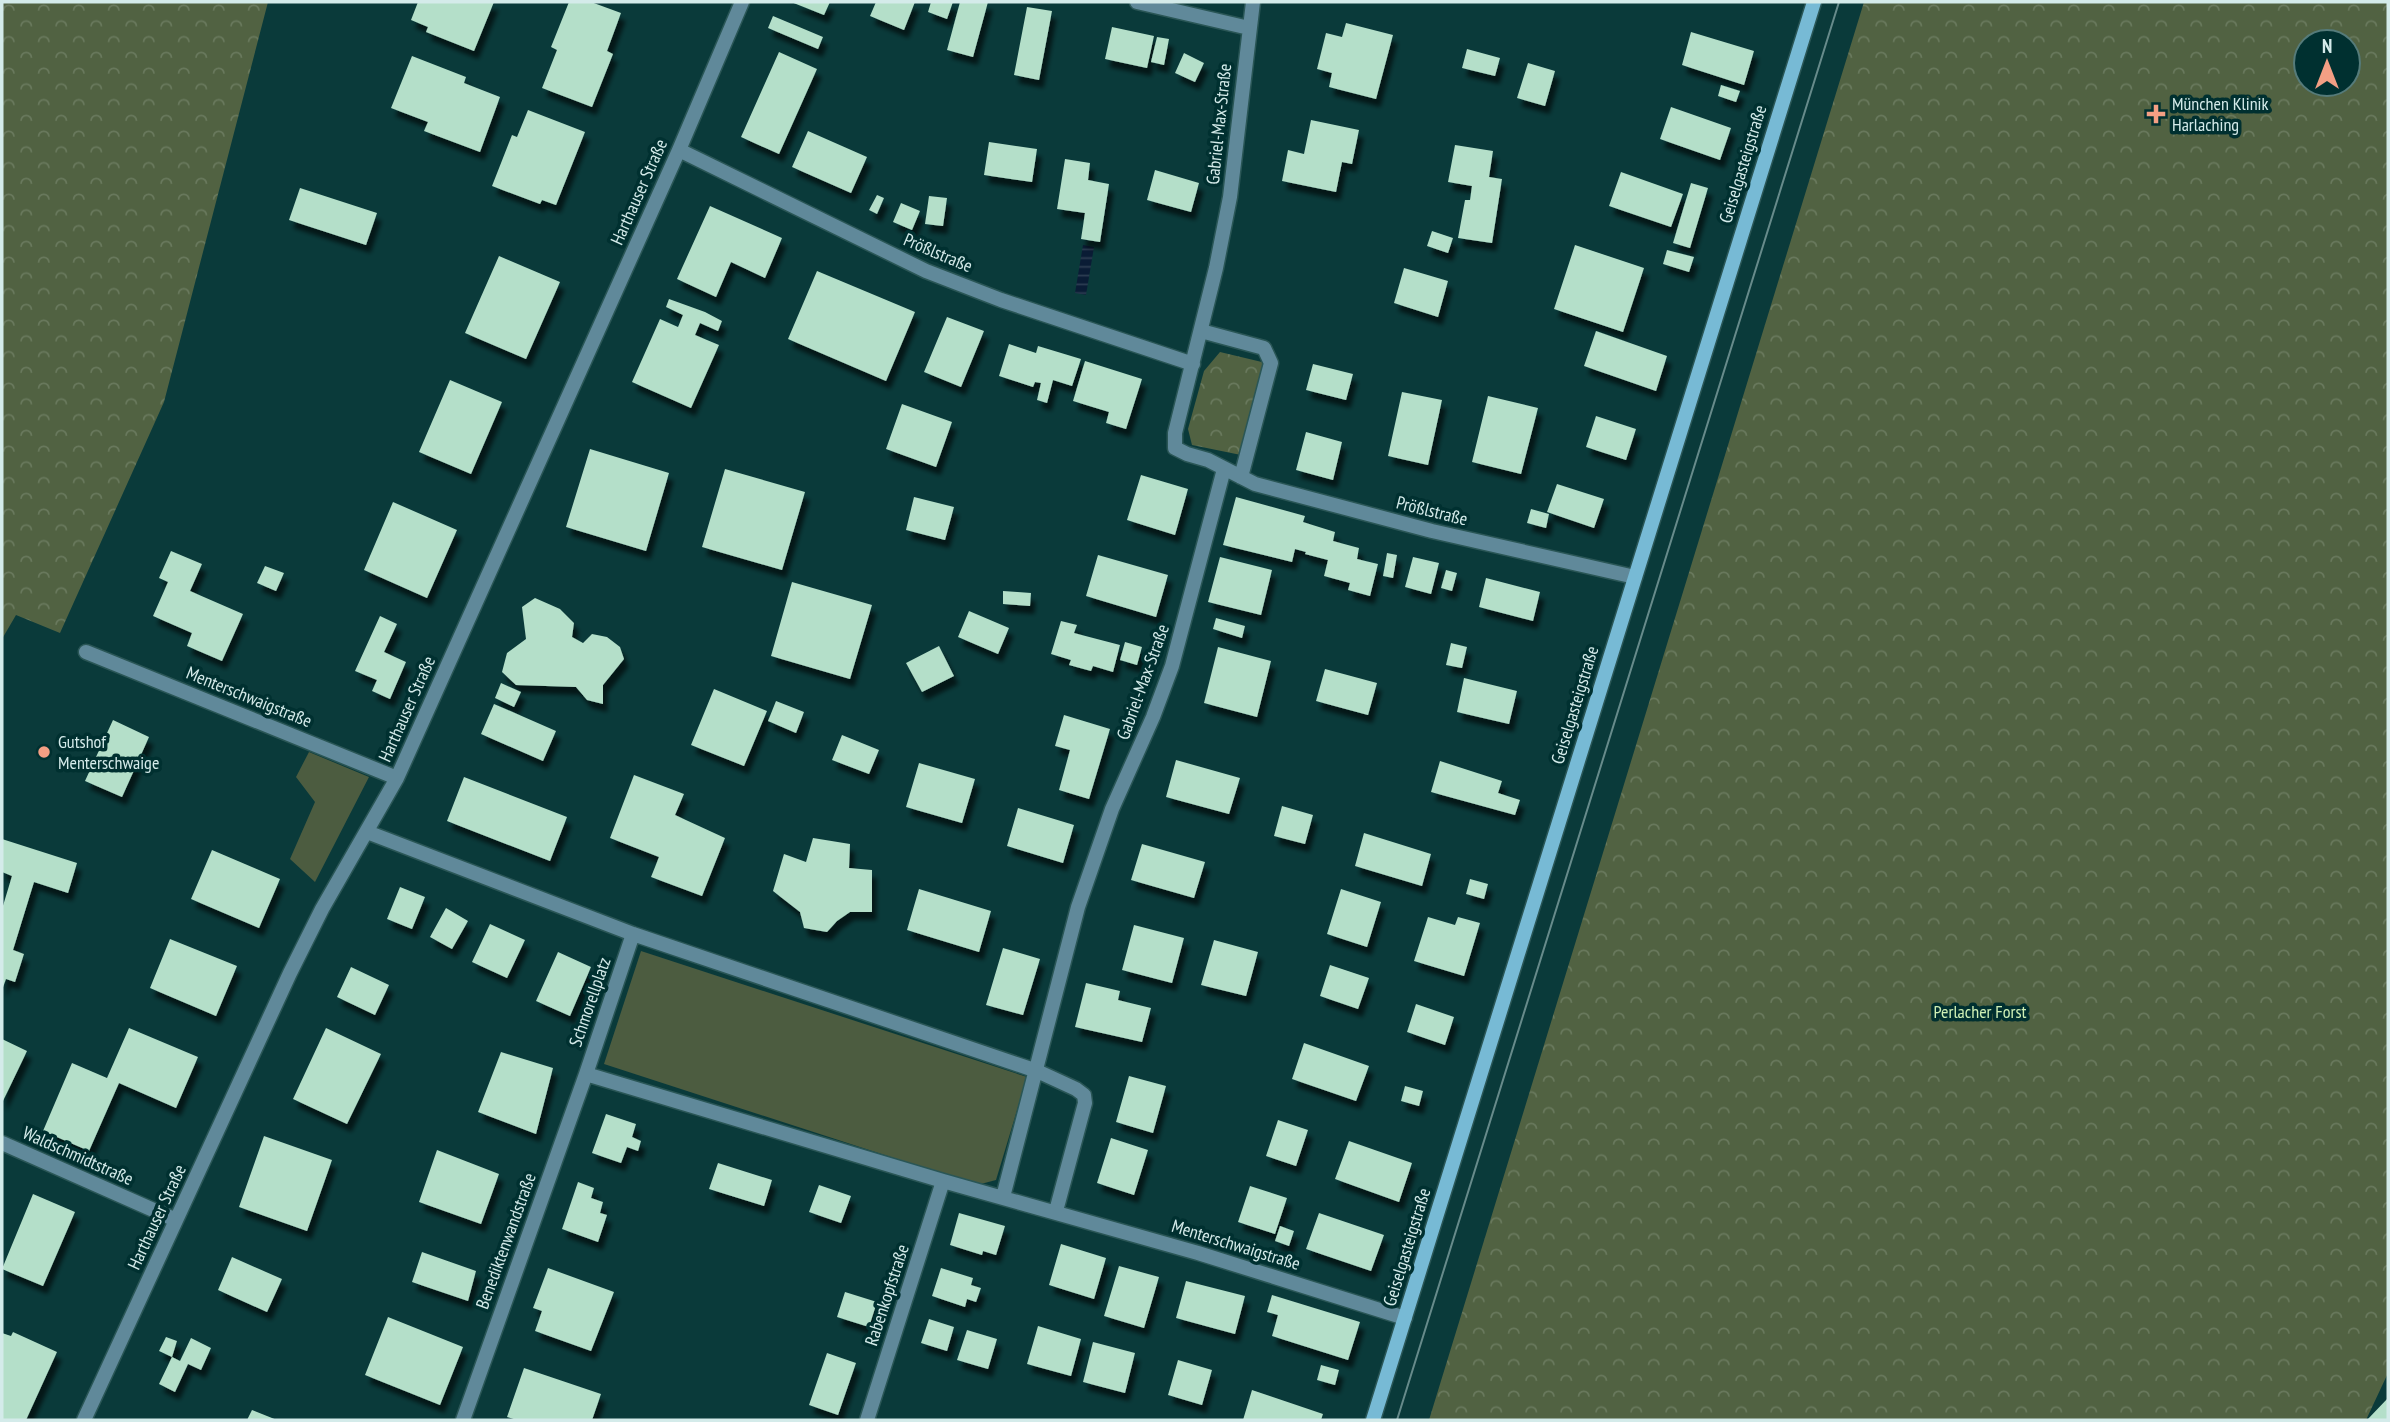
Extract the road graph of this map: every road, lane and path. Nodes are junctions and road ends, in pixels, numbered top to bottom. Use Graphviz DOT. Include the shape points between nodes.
graph roads {
  1 [pos="742,2"];
  2 [pos="1137,2"];
  3 [pos="1253,2"];
  4 [pos="1814,2"];
  5 [pos="1249,28"];
  6 [pos="679,150"];
  7 [pos="1201,331"];
  8 [pos="1193,364"];
  9 [pos="1224,469"];
  10 [pos="1241,477"];
  11 [pos="1635,577"];
  12 [pos="86,652"];
  13 [pos="397,778"];
  14 [pos="367,832"];
  15 [pos="633,934"];
  16 [pos="1037,1071"];
  17 [pos="586,1074"];
  18 [pos="2,1143"];
  19 [pos="943,1181"];
  20 [pos="1003,1197"];
  21 [pos="1056,1211"];
  22 [pos="176,1220"];
  23 [pos="1405,1318"];
  24 [pos="84,1420"];
  25 [pos="463,1420"];
  26 [pos="867,1420"];
  27 [pos="1373,1420"];
  1 -- 6 [label="street, Harthauser Straße"];
  2 -- 5 [label="street"];
  3 -- 5 [label="street, Gabriel-Max-Straße"];
  4 -- 11 [label="main road, Geiselgasteigstraße"];
  5 -- 7 [label="street, Gabriel-Max-Straße" via="1230,197"];
  6 -- 8 [label="street, Prößlstraße" via="926,271"];
  6 -- 13 [label="street, Harthauser Straße"];
  7 -- 8 [label="street, Gabriel-Max-Straße"];
  7 -- 10 [label="street" via="1264,348 1271,363"];
  8 -- 9 [label="street, Gabriel-Max-Straße" via="1175,448"];
  9 -- 10 [label="street, Prößlstraße"];
  9 -- 16 [label="street, Gabriel-Max-Straße" via="1172,666 1112,809 1078,907"];
  10 -- 11 [label="street, Prößlstraße" via="1432,531"];
  11 -- 23 [label="main road, Geiselgasteigstraße"];
  12 -- 13 [label="street, Menterschwaigstraße"];
  13 -- 14 [label="street, Harthauser Straße"];
  14 -- 15 [label="street"];
  14 -- 22 [label="street, Harthauser Straße" via="290,973"];
  15 -- 16 [label="street"];
  15 -- 17 [label="street, Schmorellplatz"];
  16 -- 20 [label="street"];
  16 -- 21 [label="street" via="1084,1095"];
  17 -- 19 [label="street, Schmorellplatz"];
  17 -- 25 [label="street, Benediktenwandstraße"];
  18 -- 22 [label="street, Waldschmidtstraße"];
  19 -- 20 [label="street, Schmorellplatz"];
  19 -- 26 [label="street, Rabenkopfstraße"];
  20 -- 21 [label="street, Schmorellplatz"];
  21 -- 23 [label="street, Menterschwaigstraße"];
  22 -- 24 [label="street, Harthauser Straße"];
  23 -- 27 [label="main road, Geiselgasteigstraße"];
}
